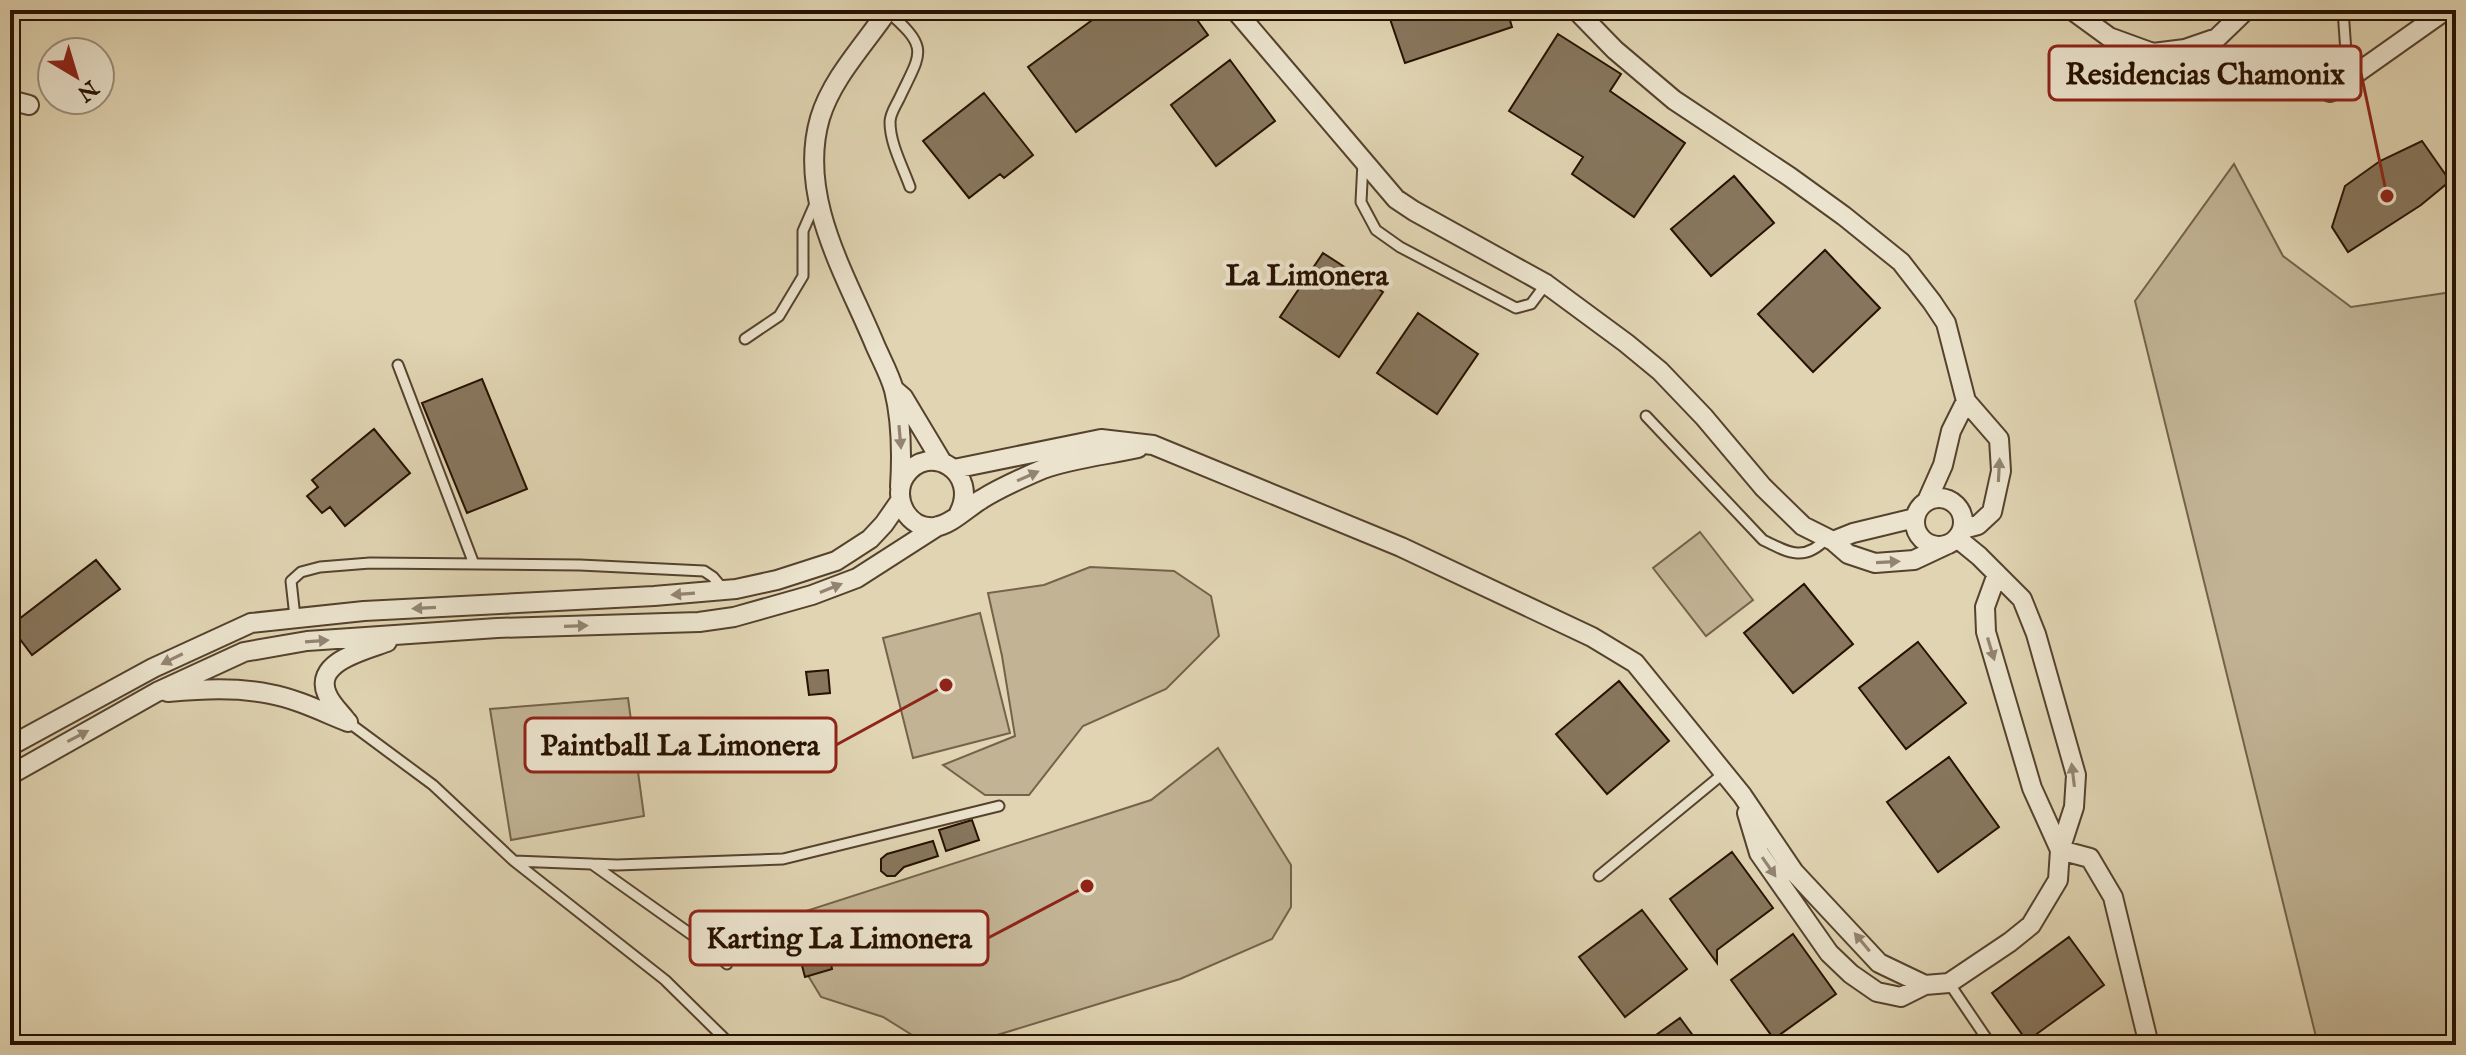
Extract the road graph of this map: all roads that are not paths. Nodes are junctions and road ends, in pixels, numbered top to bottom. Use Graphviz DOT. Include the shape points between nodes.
graph roads {
  1 [pos="1235,10"];
  2 [pos="1576,10"];
  3 [pos="2072,10"];
  4 [pos="2246,10"];
  5 [pos="2343,10"];
  6 [pos="2446,10"];
  7 [pos="888,11"];
  8 [pos="2348,80"];
  9 [pos="2330,92"];
  10 [pos="10,100"];
  11 [pos="29,105"];
  12 [pos="1363,162"];
  13 [pos="910,187"];
  14 [pos="818,196"];
  15 [pos="1546,284"];
  16 [pos="745,339"];
  17 [pos="398,365"];
  18 [pos="893,388"];
  19 [pos="1966,401"];
  20 [pos="1646,416"];
  21 [pos="1153,445"];
  22 [pos="948,465"];
  23 [pos="900,494"];
  24 [pos="1927,501"];
  25 [pos="959,513"];
  26 [pos="1915,518"];
  27 [pos="938,526"];
  28 [pos="1955,537"];
  29 [pos="1830,540"];
  30 [pos="474,564"];
  31 [pos="1997,574"];
  32 [pos="724,590"];
  33 [pos="295,617"];
  34 [pos="401,636"];
  35 [pos="142,674"];
  36 [pos="157,692"];
  37 [pos="348,722"];
  38 [pos="10,746"];
  39 [pos="1724,773"];
  40 [pos="10,775"];
  41 [pos="1742,795"];
  42 [pos="999,806"];
  43 [pos="2060,850"];
  44 [pos="514,861"];
  45 [pos="592,864"];
  46 [pos="1599,876"];
  47 [pos="727,964"];
  48 [pos="1949,983"];
  49 [pos="1925,985"];
  50 [pos="731,1045"];
  51 [pos="1991,1045"];
  52 [pos="2149,1045"];
  1 -- 12 [label="street"];
  2 -- 19 [label="street" via="1674,100 1812,193 1901,262 1946,323"];
  3 -- 4 [label="street" via="2109,37 2153,53 2217,38"];
  5 -- 8 [label="lane"];
  6 -- 8 [label="street"];
  7 -- 13 [label="lane" via="919,47 890,119"];
  7 -- 14 [label="street" via="832,88 820,118 814,151"];
  8 -- 9 [label="street"];
  10 -- 11 [label="street"];
  12 -- 15 [label="street" via="1396,199"];
  12 -- 15 [label="lane" via="1361,202 1376,230 1400,247 1516,308 1531,304"];
  14 -- 16 [label="lane" via="803,231 803,276 779,316"];
  14 -- 18 [label="street"];
  15 -- 29 [label="street" via="1660,371 1763,487 1803,526"];
  17 -- 30 [label="lane"];
  18 -- 22 [label="street"];
  18 -- 23 [label="street, one-way"];
  19 -- 24 [label="street"];
  28 -- 19 [label="street, one-way" via="1992,512 2001,471 1999,439"];
  20 -- 29 [label="lane" via="1763,540 1804,553"];
  21 -- 22 [label="street" via="1101,439"];
  25 -- 21 [label="street, one-way" via="1045,468"];
  21 -- 39 [label="street" via="1401,547 1611,647 1635,663"];
  22 -- 23 [label="street" via="921,463 904,477"];
  22 -- 25 [label="street" via="960,476 966,494"];
  23 -- 27 [label="street" via="910,518"];
  23 -- 32 [label="street" via="870,539 836,561"];
  24 -- 26 [label="street"];
  24 -- 28 [label="street" via="1941,497 1954,502 1963,514"];
  25 -- 27 [label="street"];
  26 -- 28 [label="street" via="1923,540 1938,546"];
  26 -- 29 [label="street"];
  34 -- 27 [label="street, one-way" via="734,617 857,578"];
  29 -- 28 [label="street, one-way" via="1848,554 1875,563 1914,560"];
  28 -- 31 [label="street"];
  30 -- 32 [label="lane" via="704,571"];
  30 -- 33 [label="lane" via="370,563 301,572 291,581"];
  31 -- 43 [label="street, one-way" via="1985,607 1986,632 2032,788"];
  43 -- 31 [label="street, one-way" via="2074,807 2076,775 2036,634 2022,599"];
  32 -- 33 [label="street, one-way"];
  33 -- 35 [label="street, one-way" via="251,623"];
  36 -- 34 [label="street, one-way" via="244,652 307,641"];
  34 -- 37 [label="street" via="344,659 328,672 326,692"];
  35 -- 36 [label="street"];
  35 -- 38 [label="street"];
  36 -- 37 [label="street" via="273,694"];
  40 -- 36 [label="street, one-way"];
  37 -- 44 [label="lane" via="433,785"];
  39 -- 41 [label="street"];
  39 -- 46 [label="lane"];
  49 -- 41 [label="street, one-way" via="1879,963 1794,872"];
  41 -- 49 [label="street, one-way" via="1759,853 1829,953 1877,992 1901,997"];
  42 -- 45 [label="lane" via="783,859"];
  43 -- 48 [label="street" via="2058,880 2031,925"];
  43 -- 52 [label="street" via="2090,858 2113,897"];
  44 -- 45 [label="lane"];
  44 -- 50 [label="lane" via="665,980"];
  45 -- 47 [label="lane"];
  48 -- 49 [label="street"];
  48 -- 51 [label="lane"];
}
